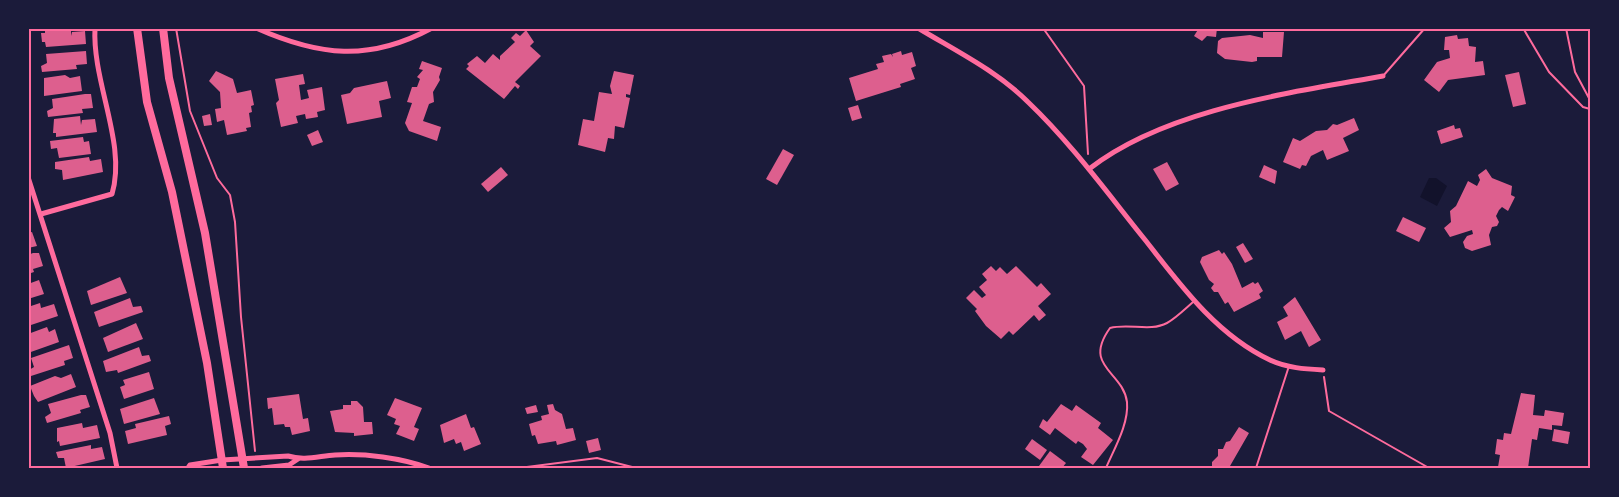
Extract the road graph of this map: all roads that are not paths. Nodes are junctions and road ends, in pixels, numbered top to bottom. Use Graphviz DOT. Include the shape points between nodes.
graph roads {
  1 [pos="95,28"];
  2 [pos="137,28"];
  3 [pos="163,28"];
  4 [pos="256,28"];
  5 [pos="432,28"];
  6 [pos="918,28"];
  7 [pos="1425,28"];
  8 [pos="1523,28"];
  9 [pos="1566,28"];
  10 [pos="1383,76"];
  11 [pos="1590,99"];
  12 [pos="1590,109"];
  13 [pos="1089,169"];
  14 [pos="28,177"];
  15 [pos="41,214"];
  16 [pos="1194,301"];
  17 [pos="1289,366"];
  18 [pos="1323,370"];
  19 [pos="242,458"];
  20 [pos="298,459"];
  21 [pos="223,464"];
  22 [pos="117,468"];
  23 [pos="188,468"];
  24 [pos="244,468"];
  25 [pos="262,468"];
  26 [pos="429,468"];
  27 [pos="519,468"];
  28 [pos="636,468"];
  29 [pos="1106,468"];
  30 [pos="1256,468"];
  1 -- 15 [label="street" via="96,57 118,174 112,194"];
  2 -- 21 [label="main road" via="147,102 172,192"];
  3 -- 19 [label="main road" via="169,78 205,233"];
  4 -- 5 [label="street" via="302,47 335,52 393,46"];
  6 -- 13 [label="street" via="988,69 1027,100"];
  7 -- 10 [label="lane"];
  8 -- 12 [label="lane" via="1549,72"];
  9 -- 11 [label="lane" via="1575,72"];
  10 -- 13 [label="street" via="1269,97 1194,118 1138,138"];
  13 -- 16 [label="street"];
  14 -- 15 [label="street"];
  15 -- 22 [label="street" via="110,433"];
  16 -- 17 [label="street" via="1239,342 1271,361"];
  16 -- 29 [label="lane" via="1168,323 1157,327 1121,325 1110,328 1104,337 1102,360 1127,400 1125,423"];
  17 -- 18 [label="street"];
  17 -- 30 [label="lane"];
  19 -- 20 [label="street"];
  19 -- 21 [label="street"];
  19 -- 24 [label="main road"];
  20 -- 25 [label="street" via="289,465"];
  20 -- 26 [label="street" via="366,455"];
  21 -- 23 [label="street"];
  27 -- 28 [label="lane" via="597,458"];
}
